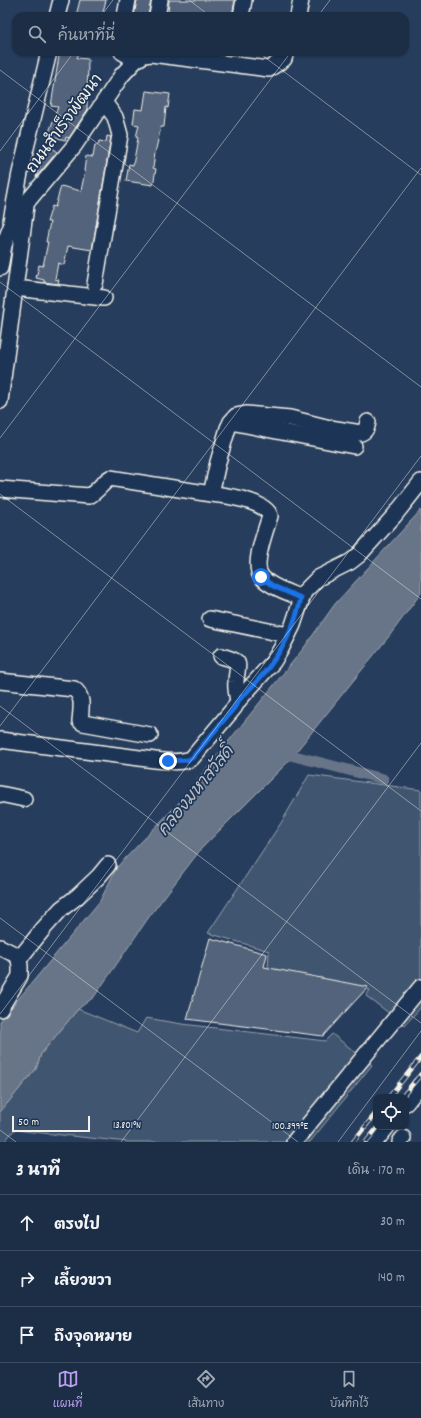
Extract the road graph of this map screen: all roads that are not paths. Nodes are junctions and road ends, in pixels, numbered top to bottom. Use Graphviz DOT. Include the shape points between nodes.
graph roads {
  1 [pos="61,0"];
  2 [pos="128,0"];
  3 [pos="160,0"];
  4 [pos="244,0"];
  5 [pos="301,0"];
  6 [pos="59,12"];
  7 [pos="126,12"];
  8 [pos="158,12"];
  9 [pos="242,12"];
  10 [pos="299,12"];
  11 [pos="48,56"];
  12 [pos="130,56"];
  13 [pos="142,56"];
  14 [pos="173,56"];
  15 [pos="285,56"];
  16 [pos="136,60"];
  17 [pos="104,102"];
  18 [pos="26,203"];
  19 [pos="10,229"];
  20 [pos="0,268"];
  21 [pos="95,284"];
  22 [pos="15,288"];
  23 [pos="104,298"];
  24 [pos="0,402"];
  25 [pos="231,422"];
  26 [pos="368,422"];
  27 [pos="354,446"];
  28 [pos="421,482"];
  29 [pos="0,489"];
  30 [pos="211,494"];
  31 [pos="301,598"];
  32 [pos="210,620"];
  33 [pos="288,634"];
  34 [pos="221,656"];
  35 [pos="0,681"];
  36 [pos="238,701"];
  37 [pos="150,735"];
  38 [pos="0,740"];
  39 [pos="0,794"];
  40 [pos="24,798"];
  41 [pos="108,865"];
  42 [pos="0,947"];
  43 [pos="19,959"];
  44 [pos="421,987"];
  45 [pos="0,1009"];
  46 [pos="420,1087"];
  47 [pos="409,1100"];
  48 [pos="385,1130"];
  49 [pos="294,1142"];
  50 [pos="375,1142"];
  1 -- 6 [label="street"];
  2 -- 7 [label="street"];
  3 -- 8 [label="street"];
  4 -- 9 [label="street"];
  5 -- 10 [label="street"];
  11 -- 19 [label="street" via="20,172"];
  12 -- 16 [label="street"];
  13 -- 16 [label="street, ถนนสำเร็จพัฒนา"];
  14 -- 15 [label="street, ถนนสำเร็จพัฒนา" via="269,69"];
  16 -- 17 [label="street, ถนนสำเร็จพัฒนา" via="122,75"];
  17 -- 18 [label="street, ถนนสำเร็จพัฒนา" via="74,146"];
  17 -- 21 [label="street" via="115,117 120,135"];
  18 -- 19 [label="street, ถนนสำเร็จพัฒนา"];
  18 -- 22 [label="street"];
  19 -- 20 [label="street, ถนนสำเร็จพัฒนา"];
  22 -- 23 [label="street"];
  22 -- 24 [label="street"];
  25 -- 26 [label="street" via="236,416 246,414 290,418 361,433 367,428"];
  25 -- 27 [label="street"];
  25 -- 30 [label="street"];
  28 -- 31 [label="street" via="359,555 318,578"];
  29 -- 30 [label="street" via="89,496 110,478"];
  30 -- 31 [label="street" via="252,502 268,512 270,516 258,564 259,574 273,586"];
  31 -- 33 [label="street"];
  32 -- 33 [label="street"];
  33 -- 36 [label="street" via="273,662"];
  34 -- 36 [label="street" via="238,663"];
  35 -- 37 [label="street" via="74,689 81,698 80,721 83,723"];
  36 -- 38 [label="street" via="188,760 155,760"];
  39 -- 40 [label="street"];
  41 -- 43 [label="street" via="78,896 61,909"];
  42 -- 43 [label="street"];
  43 -- 45 [label="street" via="20,976"];
  44 -- 49 [label="street"];
  46 -- 47 [label="street"];
  48 -- 50 [label="street"];
}
